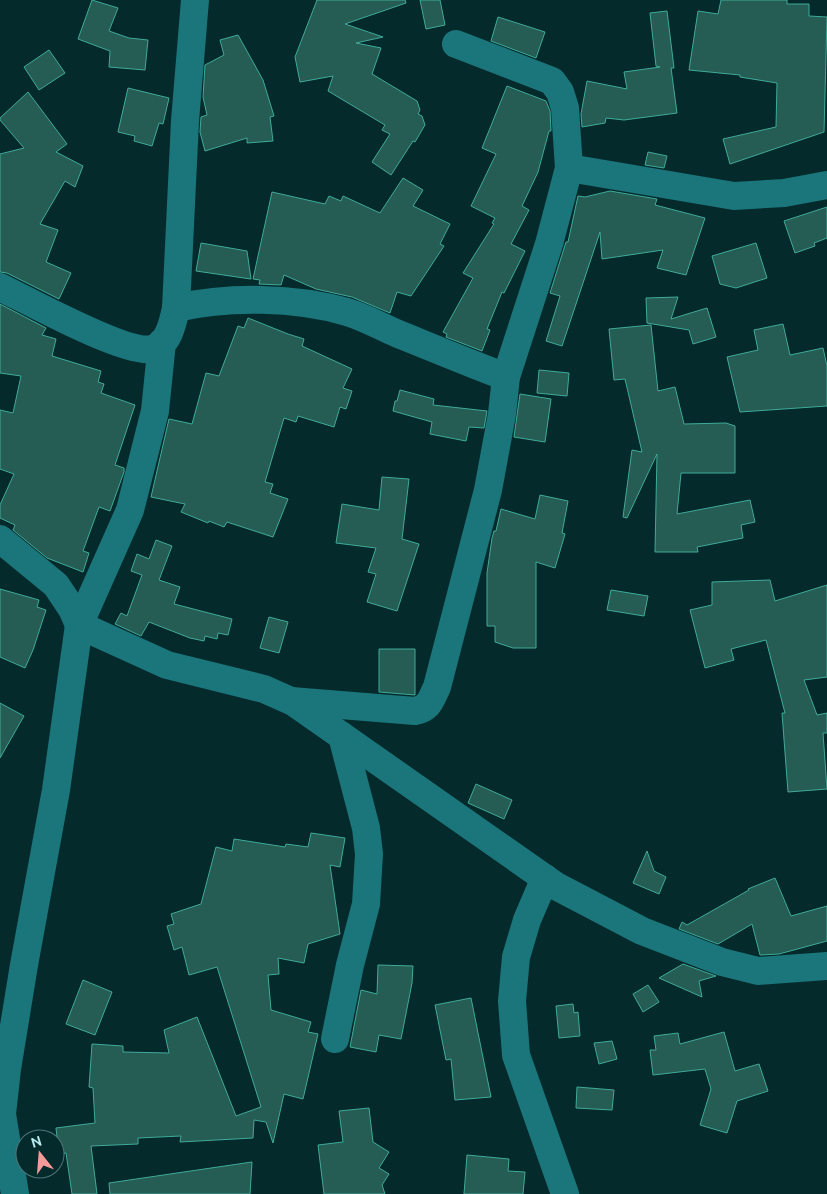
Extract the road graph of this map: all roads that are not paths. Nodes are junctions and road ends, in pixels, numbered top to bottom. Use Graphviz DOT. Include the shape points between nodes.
graph roads {
  1 [pos="195,0"];
  2 [pos="456,44"];
  3 [pos="569,168"];
  4 [pos="827,185"];
  5 [pos="0,287"];
  6 [pos="176,308"];
  7 [pos="162,342"];
  8 [pos="506,378"];
  9 [pos="0,540"];
  10 [pos="79,625"];
  11 [pos="291,701"];
  12 [pos="342,736"];
  13 [pos="545,878"];
  14 [pos="827,966"];
  15 [pos="335,1039"];
  16 [pos="15,1194"];
  17 [pos="565,1194"];
  1 -- 6 [label="street" via="185,121"];
  2 -- 3 [label="street" via="552,81 565,108"];
  3 -- 4 [label="street" via="734,196"];
  3 -- 8 [label="street" via="549,244"];
  5 -- 7 [label="street" via="91,332 136,349 152,349"];
  6 -- 7 [label="street" via="171,330"];
  6 -- 8 [label="street" via="229,302 305,303 347,312"];
  7 -- 10 [label="street" via="155,411 130,510"];
  8 -- 11 [label="street" via="488,490 437,688 428,705 415,711"];
  9 -- 10 [label="street" via="56,585"];
  10 -- 11 [label="street" via="167,665 264,689"];
  10 -- 16 [label="street" via="56,790 7,1069 2,1114"];
  11 -- 12 [label="street"];
  12 -- 13 [label="street"];
  12 -- 15 [label="street" via="366,828 369,854 366,904"];
  13 -- 14 [label="street" via="642,931 722,962 758,971"];
  13 -- 17 [label="street" via="516,957 512,1001 516,1055"];
}
